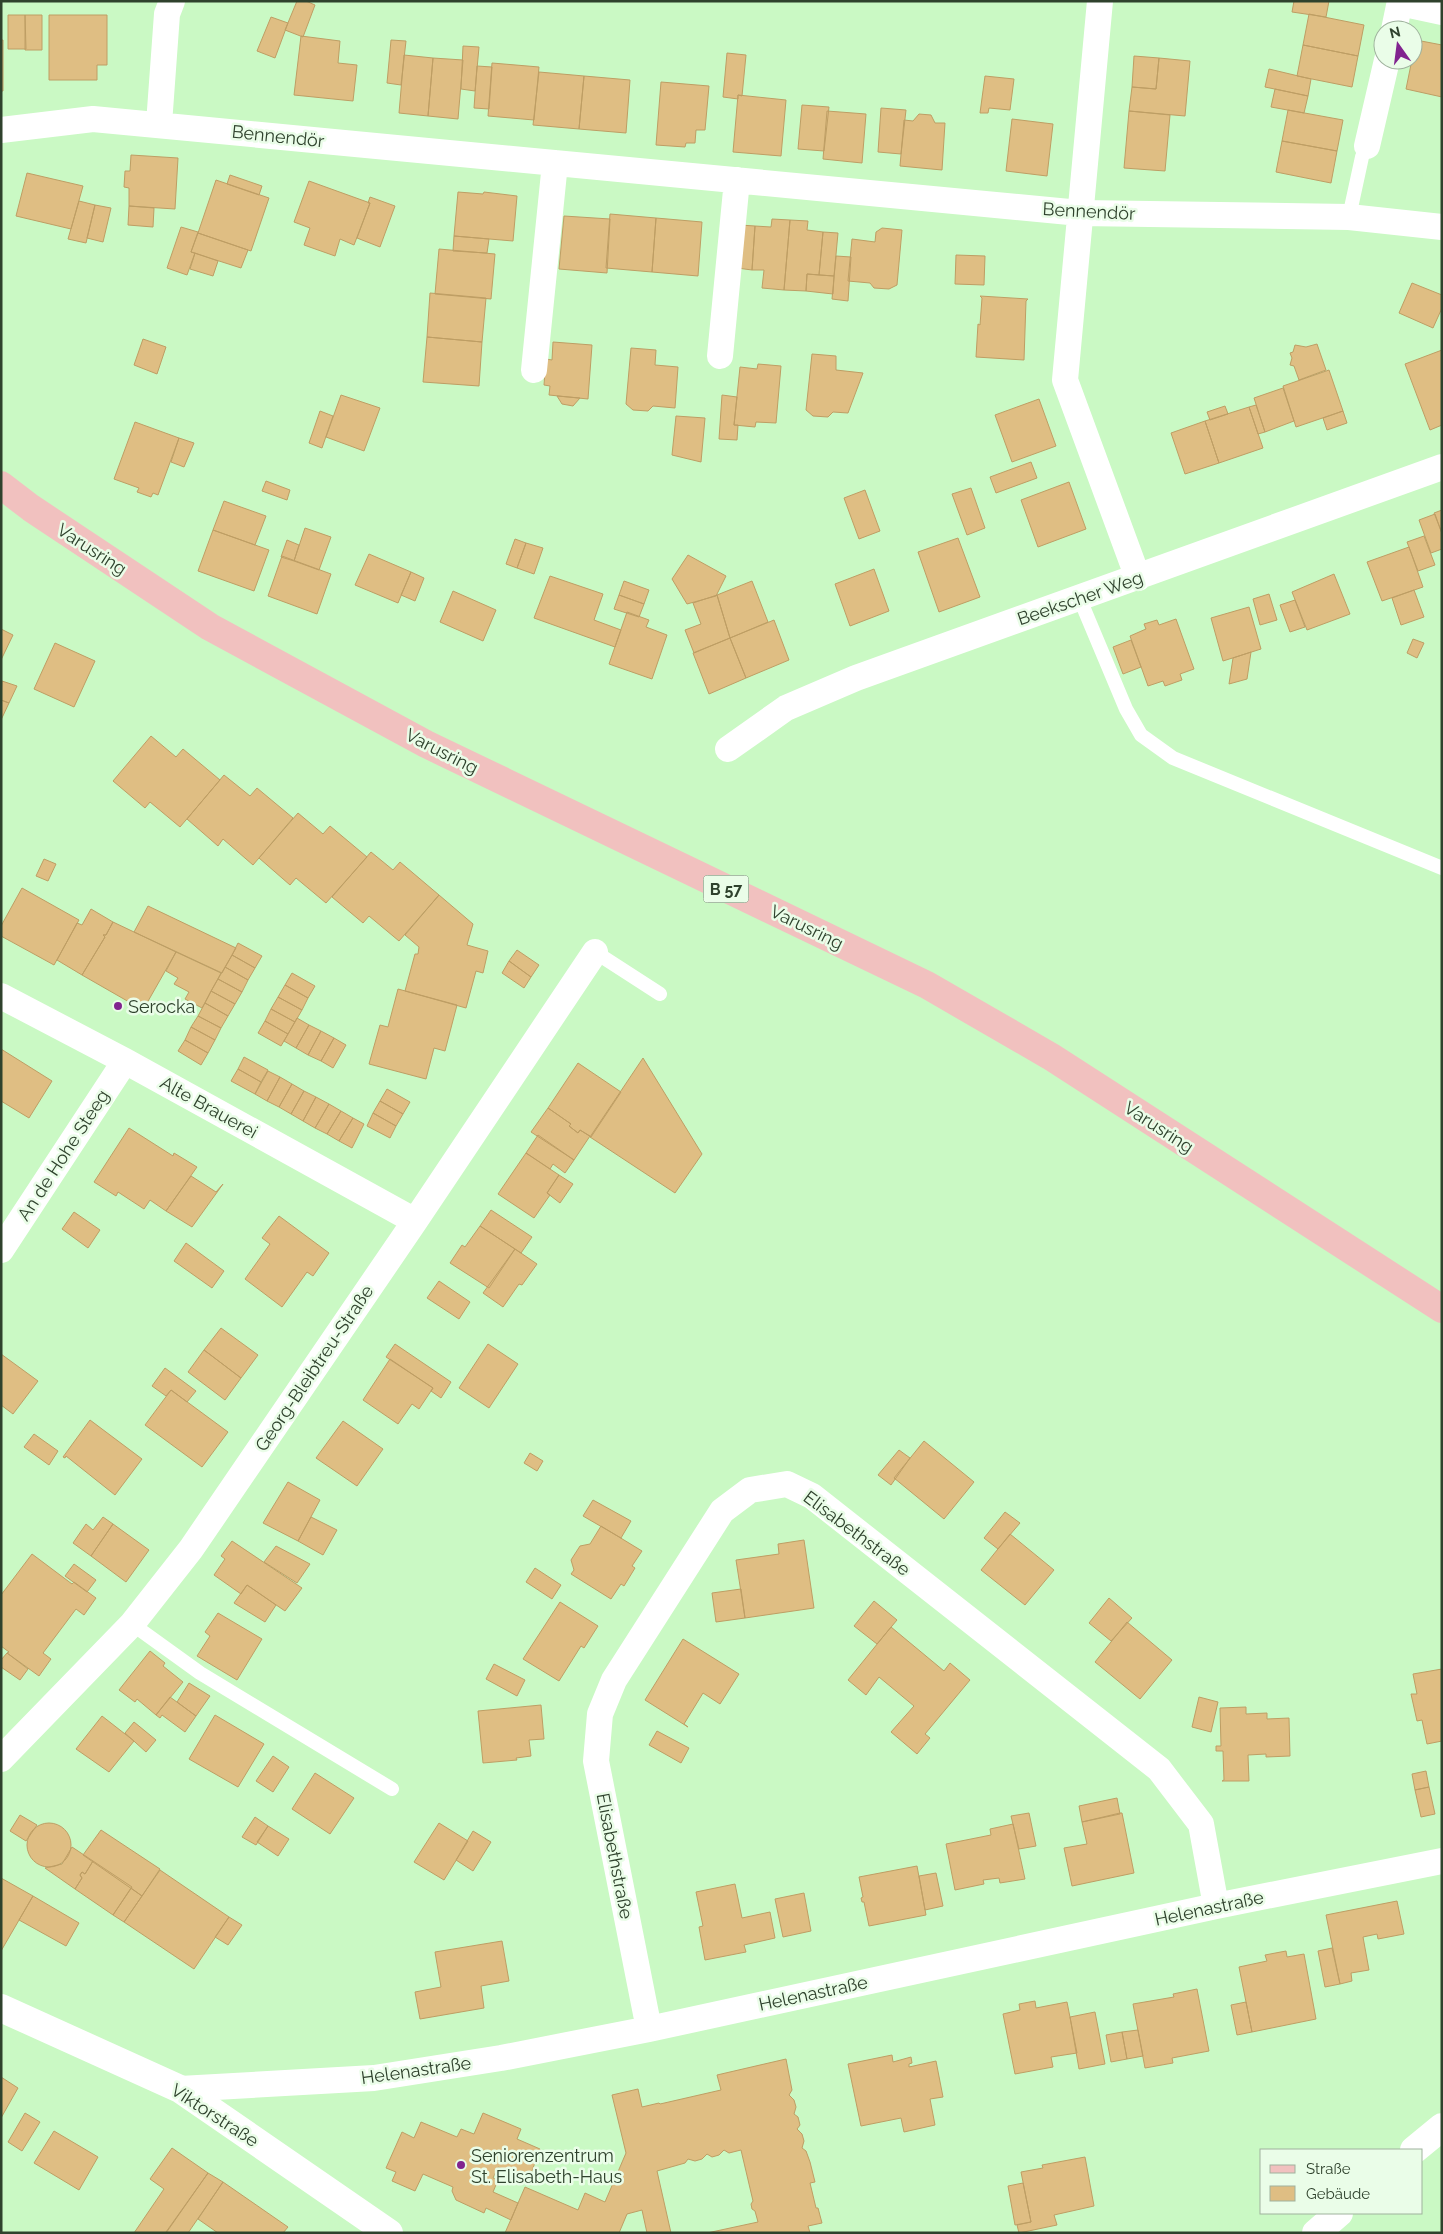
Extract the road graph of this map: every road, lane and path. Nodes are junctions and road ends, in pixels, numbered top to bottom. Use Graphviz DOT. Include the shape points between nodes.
graph roads {
  1 [pos="172,1"];
  2 [pos="1100,1"];
  3 [pos="1400,2"];
  4 [pos="1442,12"];
  5 [pos="1396,20"];
  6 [pos="1385,70"];
  7 [pos="159,124"];
  8 [pos="1,130"];
  9 [pos="1367,146"];
  10 [pos="555,162"];
  11 [pos="737,180"];
  12 [pos="1080,213"];
  13 [pos="1349,217"];
  14 [pos="1442,227"];
  15 [pos="720,356"];
  16 [pos="534,370"];
  17 [pos="1442,467"];
  18 [pos="1,485"];
  19 [pos="1138,578"];
  20 [pos="1079,597"];
  21 [pos="728,749"];
  22 [pos="1442,868"];
  23 [pos="595,952"];
  24 [pos="660,994"];
  25 [pos="1,996"];
  26 [pos="125,1061"];
  27 [pos="415,1221"];
  28 [pos="1,1250"];
  29 [pos="1442,1309"];
  30 [pos="132,1624"];
  31 [pos="1,1759"];
  32 [pos="392,1789"];
  33 [pos="1442,1862"];
  34 [pos="1216,1906"];
  35 [pos="1,2008"];
  36 [pos="649,2029"];
  37 [pos="180,2089"];
  38 [pos="1442,2127"];
  39 [pos="1415,2149"];
  40 [pos="1338,2214"];
  41 [pos="389,2233"];
  42 [pos="1316,2233"];
  1 -- 7 [label="street" via="167,14"];
  2 -- 12 [label="street"];
  3 -- 4 [label="street"];
  3 -- 5 [label="street"];
  6 -- 9 [label="street"];
  7 -- 8 [label="street, Bennendör" via="93,119"];
  7 -- 10 [label="street, Bennendör"];
  9 -- 13 [label="lane"];
  10 -- 11 [label="street, Bennendör"];
  10 -- 16 [label="street"];
  11 -- 12 [label="street, Bennendör"];
  11 -- 15 [label="street"];
  12 -- 13 [label="street, Bennendör"];
  12 -- 19 [label="street" via="1065,380"];
  13 -- 14 [label="street, Bennendör"];
  17 -- 19 [label="street, Beekscher Weg"];
  18 -- 29 [label="main road, Varusring / B 57" via="210,627 426,744 935,990 1050,1056"];
  19 -- 20 [label="street, Beekscher Weg"];
  20 -- 21 [label="street, Beekscher Weg" via="856,678 786,708"];
  20 -- 22 [label="lane" via="1126,709 1141,735 1149,741 1173,758"];
  23 -- 24 [label="lane"];
  23 -- 27 [label="street, Georg-Bleibtreu-Straße"];
  25 -- 26 [label="street, Alte Brauerei"];
  26 -- 27 [label="street, Alte Brauerei"];
  26 -- 28 [label="street, An de Hohe Steeg"];
  27 -- 30 [label="street, Georg-Bleibtreu-Straße" via="191,1549"];
  30 -- 31 [label="street, Georg-Bleibtreu-Straße"];
  30 -- 32 [label="lane" via="200,1673"];
  33 -- 34 [label="street, Helenastraße"];
  34 -- 36 [label="street, Helenastraße"];
  34 -- 36 [label="street, Elisabethstraße" via="1201,1824 1159,1768 812,1496 787,1484 750,1490 722,1512 614,1680 600,1714 596,1761"];
  35 -- 37 [label="street, Viktorstraße"];
  36 -- 37 [label="street, Helenastraße" via="501,2058 374,2078"];
  37 -- 41 [label="street, Viktorstraße"];
  38 -- 39 [label="street"];
  40 -- 42 [label="street"];
}
